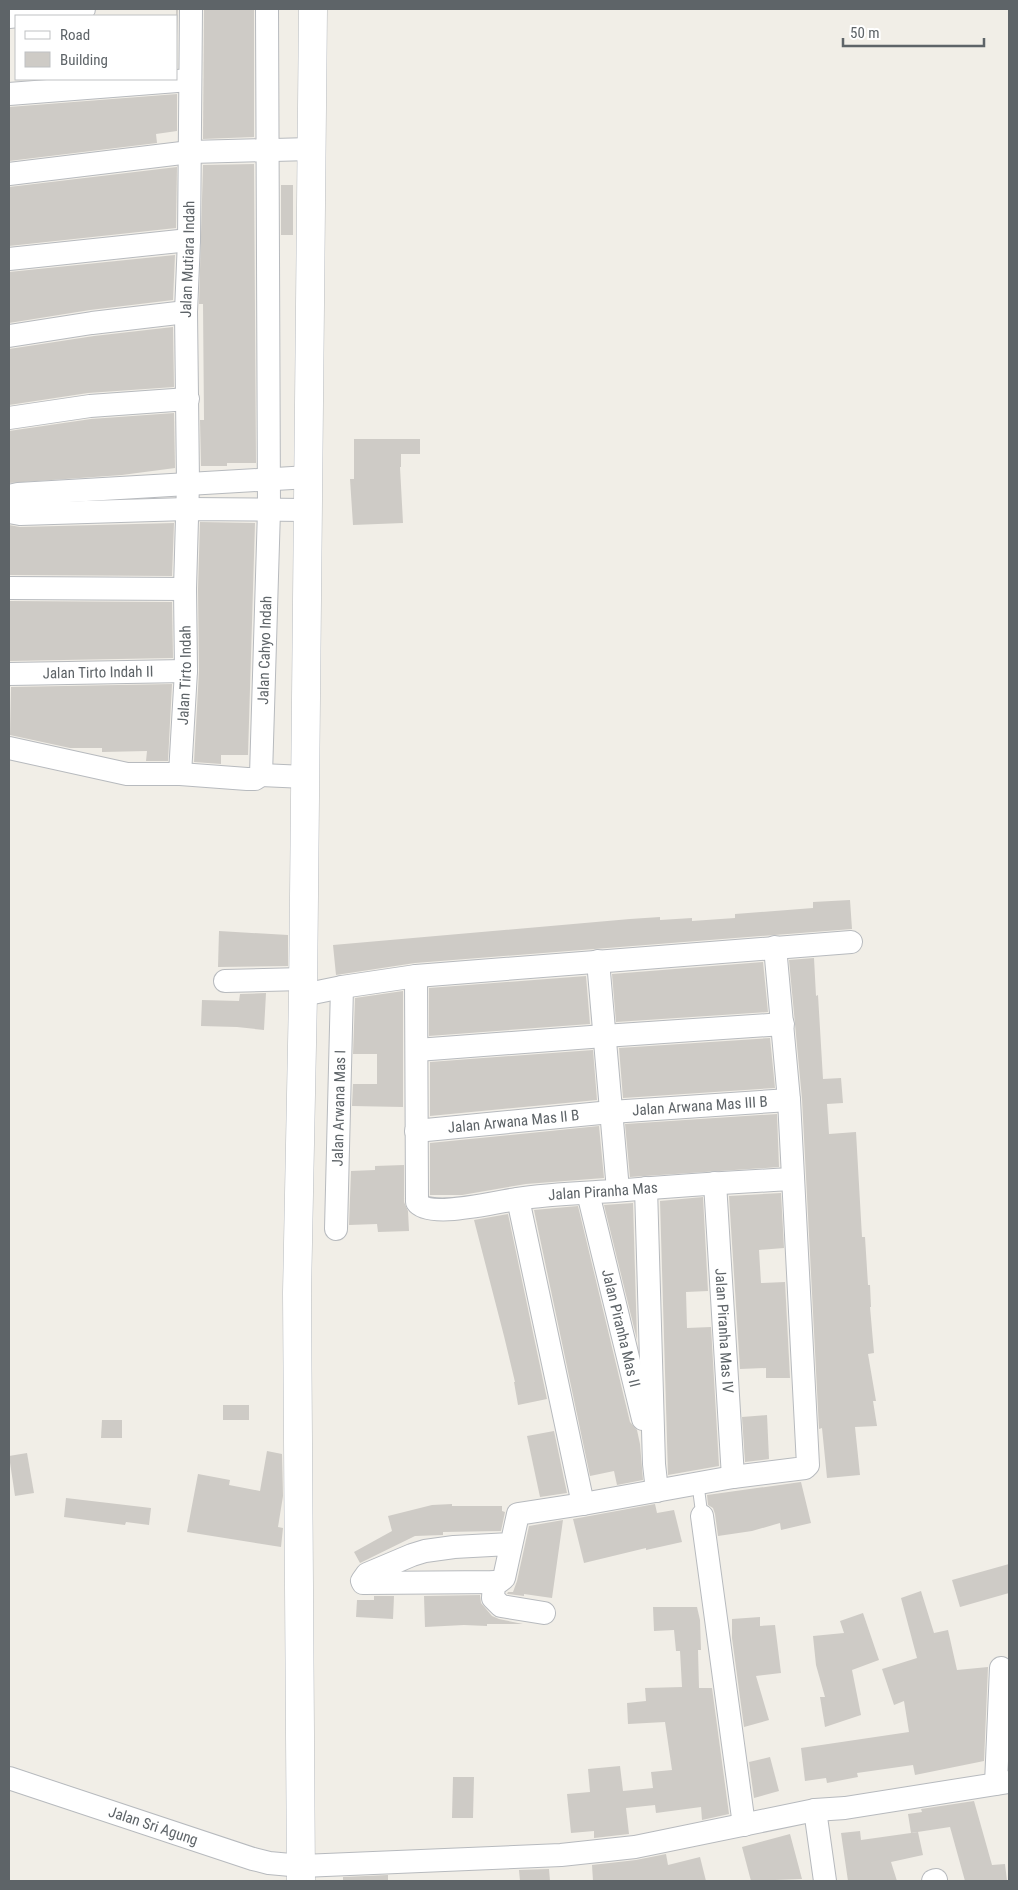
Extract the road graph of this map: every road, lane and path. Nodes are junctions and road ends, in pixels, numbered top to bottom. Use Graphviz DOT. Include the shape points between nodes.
graph roads {
  1 [pos="84,9"];
  2 [pos="191,9"];
  3 [pos="267,9"];
  4 [pos="313,9"];
  5 [pos="28,15"];
  6 [pos="190,80"];
  7 [pos="9,94"];
  8 [pos="311,149"];
  9 [pos="268,150"];
  10 [pos="190,152"];
  11 [pos="9,174"];
  12 [pos="189,240"];
  13 [pos="9,259"];
  14 [pos="186,312"];
  15 [pos="9,336"];
  16 [pos="188,399"];
  17 [pos="9,418"];
  18 [pos="309,477"];
  19 [pos="269,478"];
  20 [pos="188,483"];
  21 [pos="9,496"];
  22 [pos="187,509"];
  23 [pos="269,510"];
  24 [pos="307,510"];
  25 [pos="9,512"];
  26 [pos="9,588"];
  27 [pos="185,589"];
  28 [pos="186,671"];
  29 [pos="9,674"];
  30 [pos="9,748"];
  31 [pos="180,774"];
  32 [pos="254,777"];
  33 [pos="305,777"];
  34 [pos="851,942"];
  35 [pos="775,947"];
  36 [pos="598,961"];
  37 [pos="416,976"];
  38 [pos="225,981"];
  39 [pos="303,987"];
  40 [pos="342,987"];
  41 [pos="782,1024"];
  42 [pos="604,1036"];
  43 [pos="417,1050"];
  44 [pos="789,1100"];
  45 [pos="611,1112"];
  46 [pos="416,1131"];
  47 [pos="793,1179"];
  48 [pos="715,1183"];
  49 [pos="646,1188"];
  50 [pos="618,1190"];
  51 [pos="588,1193"];
  52 [pos="518,1199"];
  53 [pos="336,1228"];
  54 [pos="654,1464"];
  55 [pos="733,1477"];
  56 [pos="698,1485"];
  57 [pos="658,1491"];
  58 [pos="583,1504"];
  59 [pos="702,1516"];
  60 [pos="511,1544"];
  61 [pos="494,1582"];
  62 [pos="544,1613"];
  63 [pos="1000,1668"];
  64 [pos="9,1778"];
  65 [pos="1003,1783"];
  66 [pos="815,1810"];
  67 [pos="744,1825"];
  68 [pos="301,1874"];
  69 [pos="825,1881"];
  1 -- 5 [label="street"];
  2 -- 6 [label="street, Jalan Mutiara Indah"];
  3 -- 9 [label="street, Jalan Cahyo Indah"];
  4 -- 8 [label="street"];
  6 -- 7 [label="street"];
  6 -- 10 [label="street, Jalan Mutiara Indah"];
  8 -- 9 [label="street"];
  8 -- 18 [label="street"];
  9 -- 10 [label="street"];
  9 -- 19 [label="street, Jalan Cahyo Indah"];
  10 -- 11 [label="street"];
  10 -- 12 [label="street, Jalan Mutiara Indah"];
  12 -- 13 [label="street"];
  12 -- 14 [label="street, Jalan Mutiara Indah"];
  14 -- 15 [label="street"];
  14 -- 16 [label="street, Jalan Mutiara Indah"];
  16 -- 17 [label="street" via="90,406"];
  16 -- 20 [label="street, Jalan Mutiara Indah"];
  18 -- 19 [label="street"];
  18 -- 24 [label="street"];
  19 -- 20 [label="street"];
  19 -- 23 [label="street, Jalan Cahyo Indah"];
  20 -- 21 [label="street"];
  20 -- 22 [label="street, Jalan Mutiara Indah"];
  22 -- 23 [label="street"];
  22 -- 25 [label="street"];
  22 -- 27 [label="street, Jalan Tirto Indah"];
  23 -- 24 [label="street"];
  23 -- 32 [label="street, Jalan Cahyo Indah"];
  24 -- 33 [label="street"];
  26 -- 27 [label="street"];
  27 -- 28 [label="street, Jalan Tirto Indah"];
  28 -- 29 [label="street, Jalan Tirto Indah II"];
  28 -- 31 [label="street, Jalan Tirto Indah"];
  30 -- 31 [label="street" via="127,774"];
  31 -- 32 [label="street"];
  32 -- 33 [label="street"];
  33 -- 39 [label="street"];
  34 -- 35 [label="street"];
  35 -- 36 [label="street"];
  35 -- 41 [label="street"];
  36 -- 37 [label="street"];
  36 -- 42 [label="street"];
  37 -- 40 [label="street"];
  37 -- 43 [label="street"];
  38 -- 39 [label="street"];
  39 -- 40 [label="street"];
  39 -- 68 [label="street" via="297,1292"];
  40 -- 53 [label="street, Jalan Arwana Mas I"];
  41 -- 42 [label="street"];
  41 -- 44 [label="street"];
  42 -- 43 [label="street"];
  42 -- 45 [label="street"];
  43 -- 46 [label="street"];
  44 -- 45 [label="street, Jalan Arwana Mas III B"];
  44 -- 47 [label="street"];
  45 -- 46 [label="street, Jalan Arwana Mas II B"];
  45 -- 50 [label="street"];
  46 -- 52 [label="street, Jalan Piranha Mas" via="417,1202 421,1206 463,1208"];
  47 -- 48 [label="street, Jalan Piranha Mas"];
  47 -- 55 [label="street" via="809,1462 804,1468"];
  48 -- 49 [label="street, Jalan Piranha Mas"];
  48 -- 55 [label="street, Jalan Piranha Mas IV"];
  49 -- 50 [label="street, Jalan Piranha Mas"];
  49 -- 54 [label="street"];
  50 -- 51 [label="street, Jalan Piranha Mas"];
  51 -- 52 [label="street, Jalan Piranha Mas"];
  51 -- 54 [label="street, Jalan Piranha Mas II"];
  52 -- 58 [label="street"];
  54 -- 57 [label="street"];
  55 -- 56 [label="street"];
  56 -- 57 [label="street"];
  56 -- 59 [label="lane"];
  57 -- 58 [label="street"];
  58 -- 60 [label="street" via="518,1514"];
  59 -- 67 [label="street"];
  60 -- 61 [label="street" via="504,1578"];
  60 -- 61 [label="street" via="425,1551 367,1574 362,1581"];
  61 -- 62 [label="street" via="493,1598 501,1606"];
  63 -- 65 [label="street"];
  64 -- 68 [label="street, Jalan Sri Agung"];
  65 -- 66 [label="street, Jalan Sri Agung"];
  66 -- 67 [label="street, Jalan Sri Agung"];
  66 -- 69 [label="street"];
  67 -- 68 [label="street, Jalan Sri Agung" via="635,1848"];
}
